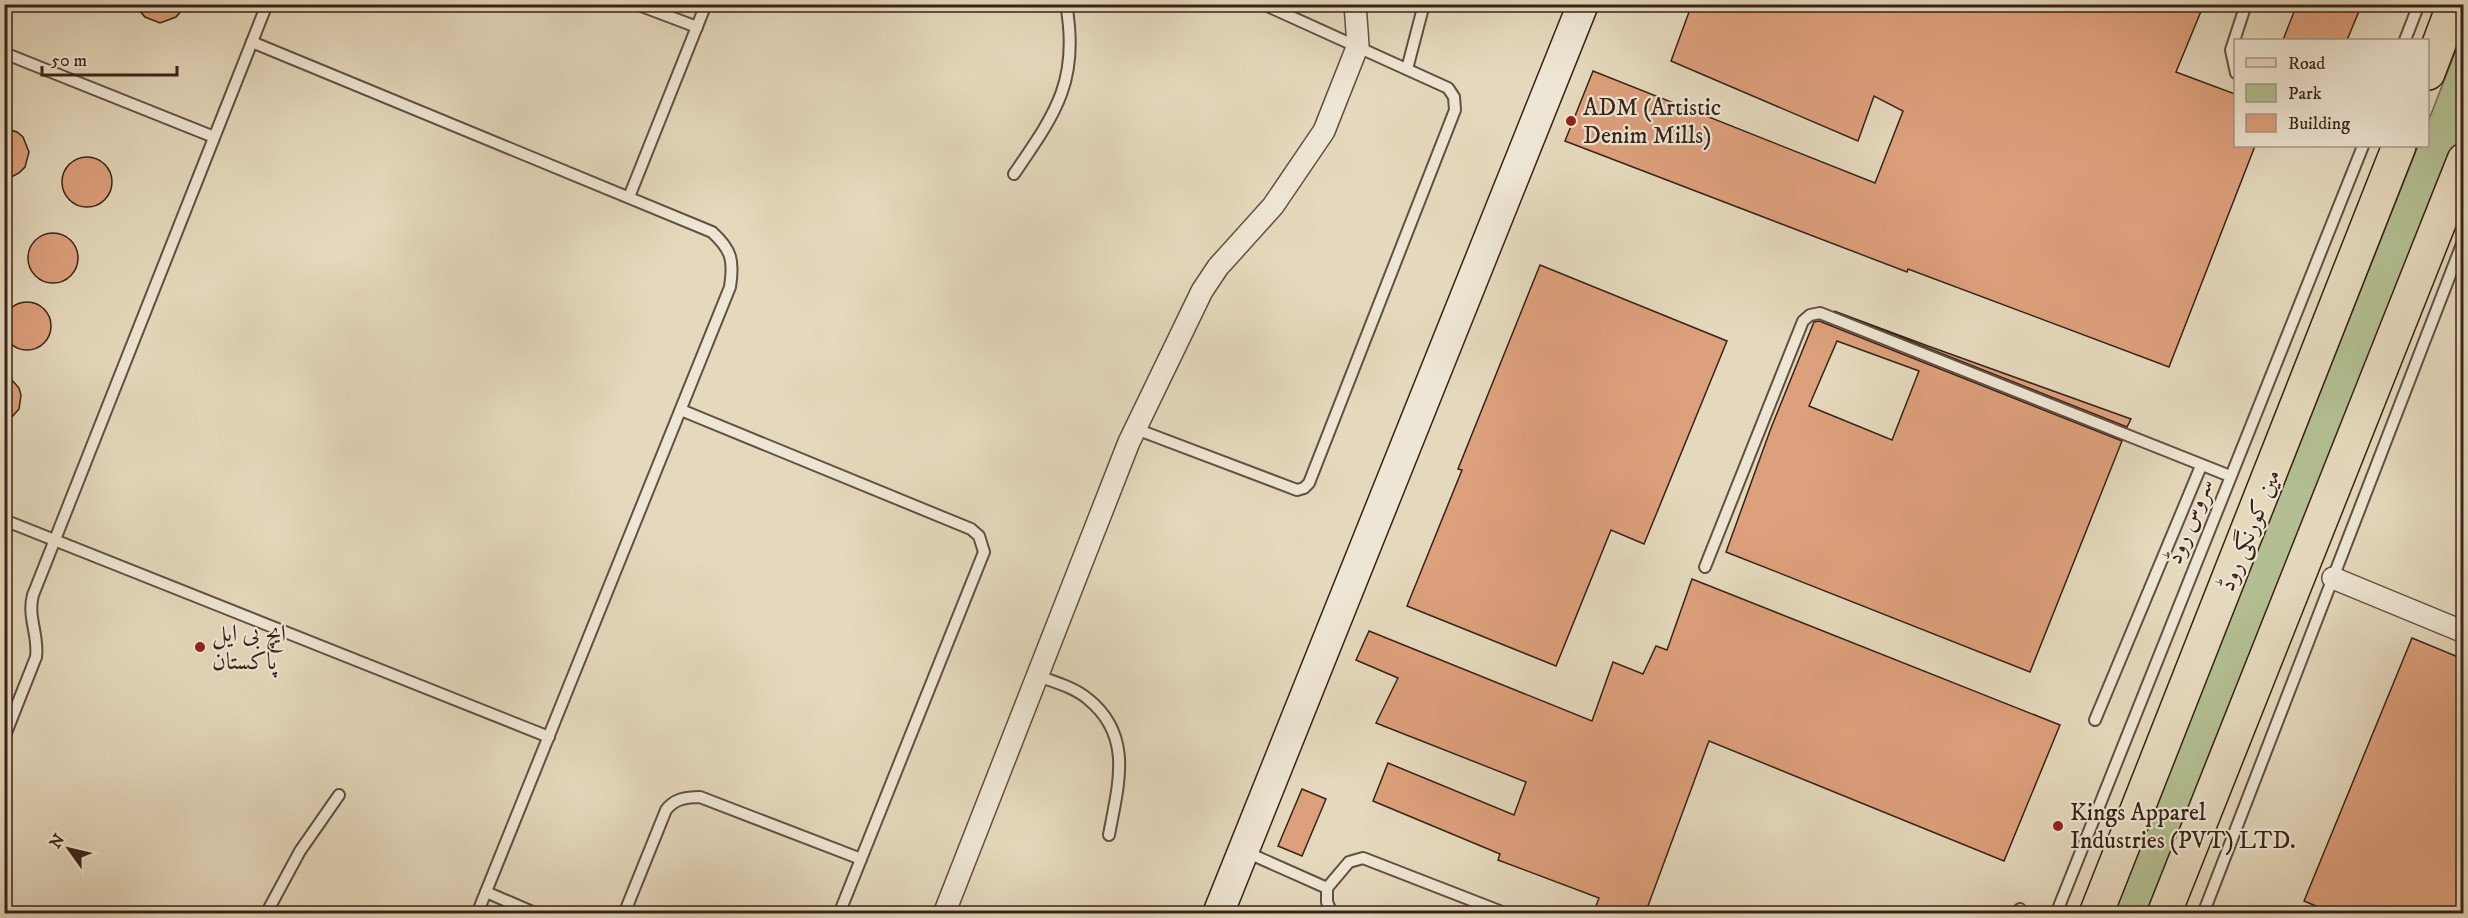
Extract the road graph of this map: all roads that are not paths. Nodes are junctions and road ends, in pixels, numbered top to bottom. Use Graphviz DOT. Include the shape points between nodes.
graph roads {
  1 [pos="267,4"];
  2 [pos="636,4"];
  3 [pos="706,4"];
  4 [pos="1066,4"];
  5 [pos="1263,4"];
  6 [pos="1355,4"];
  7 [pos="1424,4"];
  8 [pos="1583,4"];
  9 [pos="2246,4"];
  10 [pos="2419,4"];
  11 [pos="2454,4"];
  12 [pos="697,27"];
  13 [pos="2235,39"];
  14 [pos="2405,39"];
  15 [pos="252,42"];
  16 [pos="2234,42"];
  17 [pos="1358,45"];
  18 [pos="4,54"];
  19 [pos="2234,68"];
  20 [pos="2429,68"];
  21 [pos="1407,69"];
  22 [pos="214,137"];
  23 [pos="2363,147"];
  24 [pos="2399,147"];
  25 [pos="2463,160"];
  26 [pos="1014,174"];
  27 [pos="629,197"];
  28 [pos="2463,239"];
  29 [pos="681,410"];
  30 [pos="1136,429"];
  31 [pos="2201,466"];
  32 [pos="2230,476"];
  33 [pos="4,520"];
  34 [pos="54,540"];
  35 [pos="1705,567"];
  36 [pos="2333,578"];
  37 [pos="2463,632"];
  38 [pos="1038,676"];
  39 [pos="2095,720"];
  40 [pos="549,737"];
  41 [pos="4,738"];
  42 [pos="339,795"];
  43 [pos="1109,836"];
  44 [pos="1242,851"];
  45 [pos="861,859"];
  46 [pos="1327,888"];
  47 [pos="486,892"];
  48 [pos="4,911"];
  49 [pos="10,914"];
  50 [pos="266,914"];
  51 [pos="477,914"];
  52 [pos="537,914"];
  53 [pos="624,914"];
  54 [pos="839,914"];
  55 [pos="944,914"];
  56 [pos="1218,914"];
  57 [pos="1332,914"];
  58 [pos="1507,914"];
  59 [pos="2056,914"];
  60 [pos="2096,914"];
  61 [pos="2164,914"];
  62 [pos="2203,914"];
  1 -- 15 [label="lane"];
  2 -- 12 [label="lane"];
  3 -- 12 [label="lane"];
  4 -- 26 [label="lane" via="1071,31 1064,92 1051,120"];
  5 -- 17 [label="lane"];
  6 -- 17 [label="street"];
  7 -- 21 [label="lane"];
  8 -- 44 [label="street"];
  9 -- 13 [label="lane"];
  10 -- 14 [label="lane"];
  11 -- 20 [label="main road"];
  12 -- 27 [label="lane"];
  15 -- 22 [label="lane"];
  15 -- 27 [label="lane"];
  16 -- 19 [label="lane"];
  17 -- 21 [label="lane"];
  17 -- 30 [label="street" via="1324,131 1273,206 1202,291"];
  18 -- 22 [label="lane"];
  21 -- 30 [label="lane" via="1448,88 1455,110 1309,483 1297,490"];
  22 -- 34 [label="lane"];
  23 -- 32 [label="lane, سروس روڈ"];
  24 -- 60 [label="main road, مین کورنگی روڈ"];
  25 -- 61 [label="main road"];
  27 -- 29 [label="lane" via="712,232 726,245 733,267 730,287"];
  28 -- 36 [label="lane"];
  29 -- 40 [label="lane"];
  29 -- 45 [label="lane" via="971,529 983,543 984,552"];
  30 -- 38 [label="street"];
  31 -- 32 [label="lane"];
  31 -- 35 [label="lane" via="1820,313 1810,315 1803,321"];
  31 -- 39 [label="lane"];
  32 -- 59 [label="lane, سروس روڈ"];
  33 -- 34 [label="lane"];
  34 -- 40 [label="lane"];
  34 -- 41 [label="lane" via="30,606 38,644 36,657"];
  36 -- 37 [label="street"];
  36 -- 62 [label="lane"];
  38 -- 43 [label="lane" via="1088,698 1108,720 1119,745 1119,779"];
  38 -- 55 [label="street"];
  40 -- 47 [label="lane"];
  42 -- 50 [label="lane" via="300,851"];
  44 -- 46 [label="lane"];
  44 -- 56 [label="street"];
  45 -- 53 [label="lane" via="700,797 688,797 670,804 666,810"];
  45 -- 54 [label="lane"];
  46 -- 57 [label="lane"];
  46 -- 58 [label="lane" via="1349,862 1363,858"];
  47 -- 51 [label="lane"];
  47 -- 52 [label="lane"];
  48 -- 49 [label="lane"];
}
